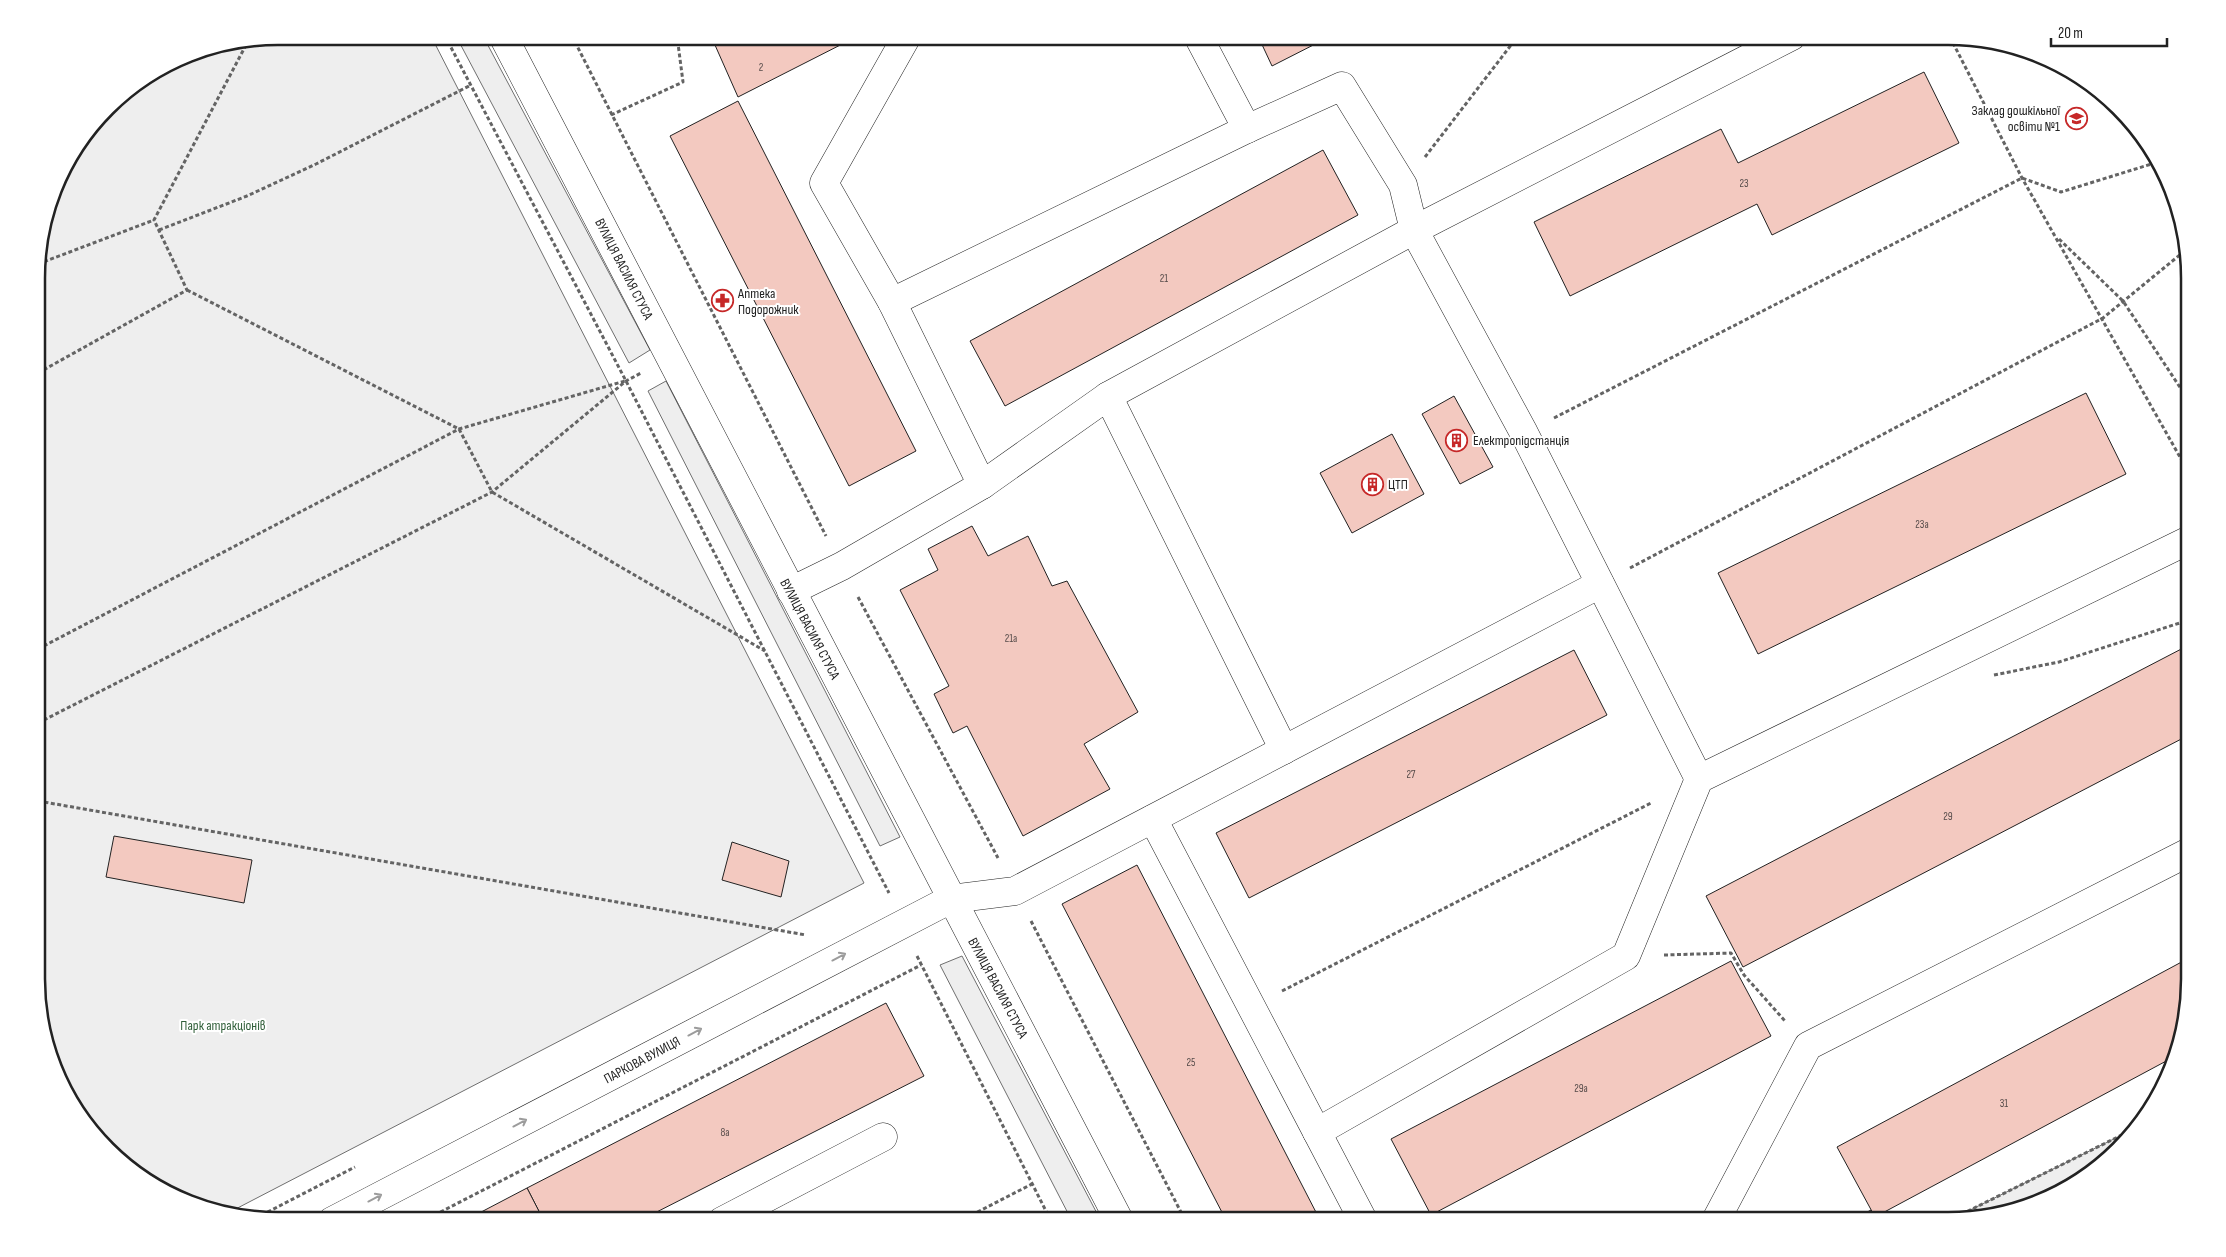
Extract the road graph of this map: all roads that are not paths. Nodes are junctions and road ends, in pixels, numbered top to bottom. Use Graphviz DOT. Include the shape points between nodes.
graph roads {
  1 [pos="509,45"];
  2 [pos="902,45"];
  3 [pos="1203,45"];
  4 [pos="1774,45"];
  5 [pos="1247,129"];
  6 [pos="1414,230"];
  7 [pos="892,302"];
  8 [pos="1108,396"];
  9 [pos="982,485"];
  10 [pos="2181,544"];
  11 [pos="1600,584"];
  12 [pos="791,592"];
  13 [pos="1284,750"];
  14 [pos="1699,779"];
  15 [pos="1153,819"];
  16 [pos="2181,856"];
  17 [pos="951,899"];
  18 [pos="1317,1132"];
  19 [pos="883,1138"];
  20 [pos="349,1212"];
  21 [pos="739,1212"];
  22 [pos="1115,1212"];
  23 [pos="1359,1212"];
  24 [pos="1720,1212"];
  1 -- 12 [label="street, ВУЛИЦЯ ВАСИЛЯ СТУСА"];
  2 -- 7 [label="street" via="824,184"];
  3 -- 5 [label="street"];
  4 -- 6 [label="street"];
  5 -- 6 [label="street" via="1342,86 1403,185"];
  5 -- 7 [label="street"];
  6 -- 8 [label="street"];
  6 -- 11 [label="street" via="1524,433"];
  7 -- 9 [label="street"];
  8 -- 9 [label="street"];
  8 -- 13 [label="street"];
  9 -- 12 [label="street"];
  10 -- 14 [label="street"];
  11 -- 13 [label="street"];
  11 -- 14 [label="street"];
  12 -- 17 [label="street, ВУЛИЦЯ ВАСИЛЯ СТУСА"];
  13 -- 15 [label="street"];
  14 -- 18 [label="street" via="1626,956"];
  15 -- 17 [label="street, ПАРКОВА ВУЛИЦЯ" via="1015,891"];
  15 -- 18 [label="street"];
  16 -- 24 [label="street" via="1808,1046"];
  20 -- 17 [label="street, ПАРКОВА ВУЛИЦЯ, one-way"];
  17 -- 22 [label="street, ВУЛИЦЯ ВАСИЛЯ СТУСА"];
  18 -- 23 [label="street"];
  19 -- 21 [label="street"];
}
